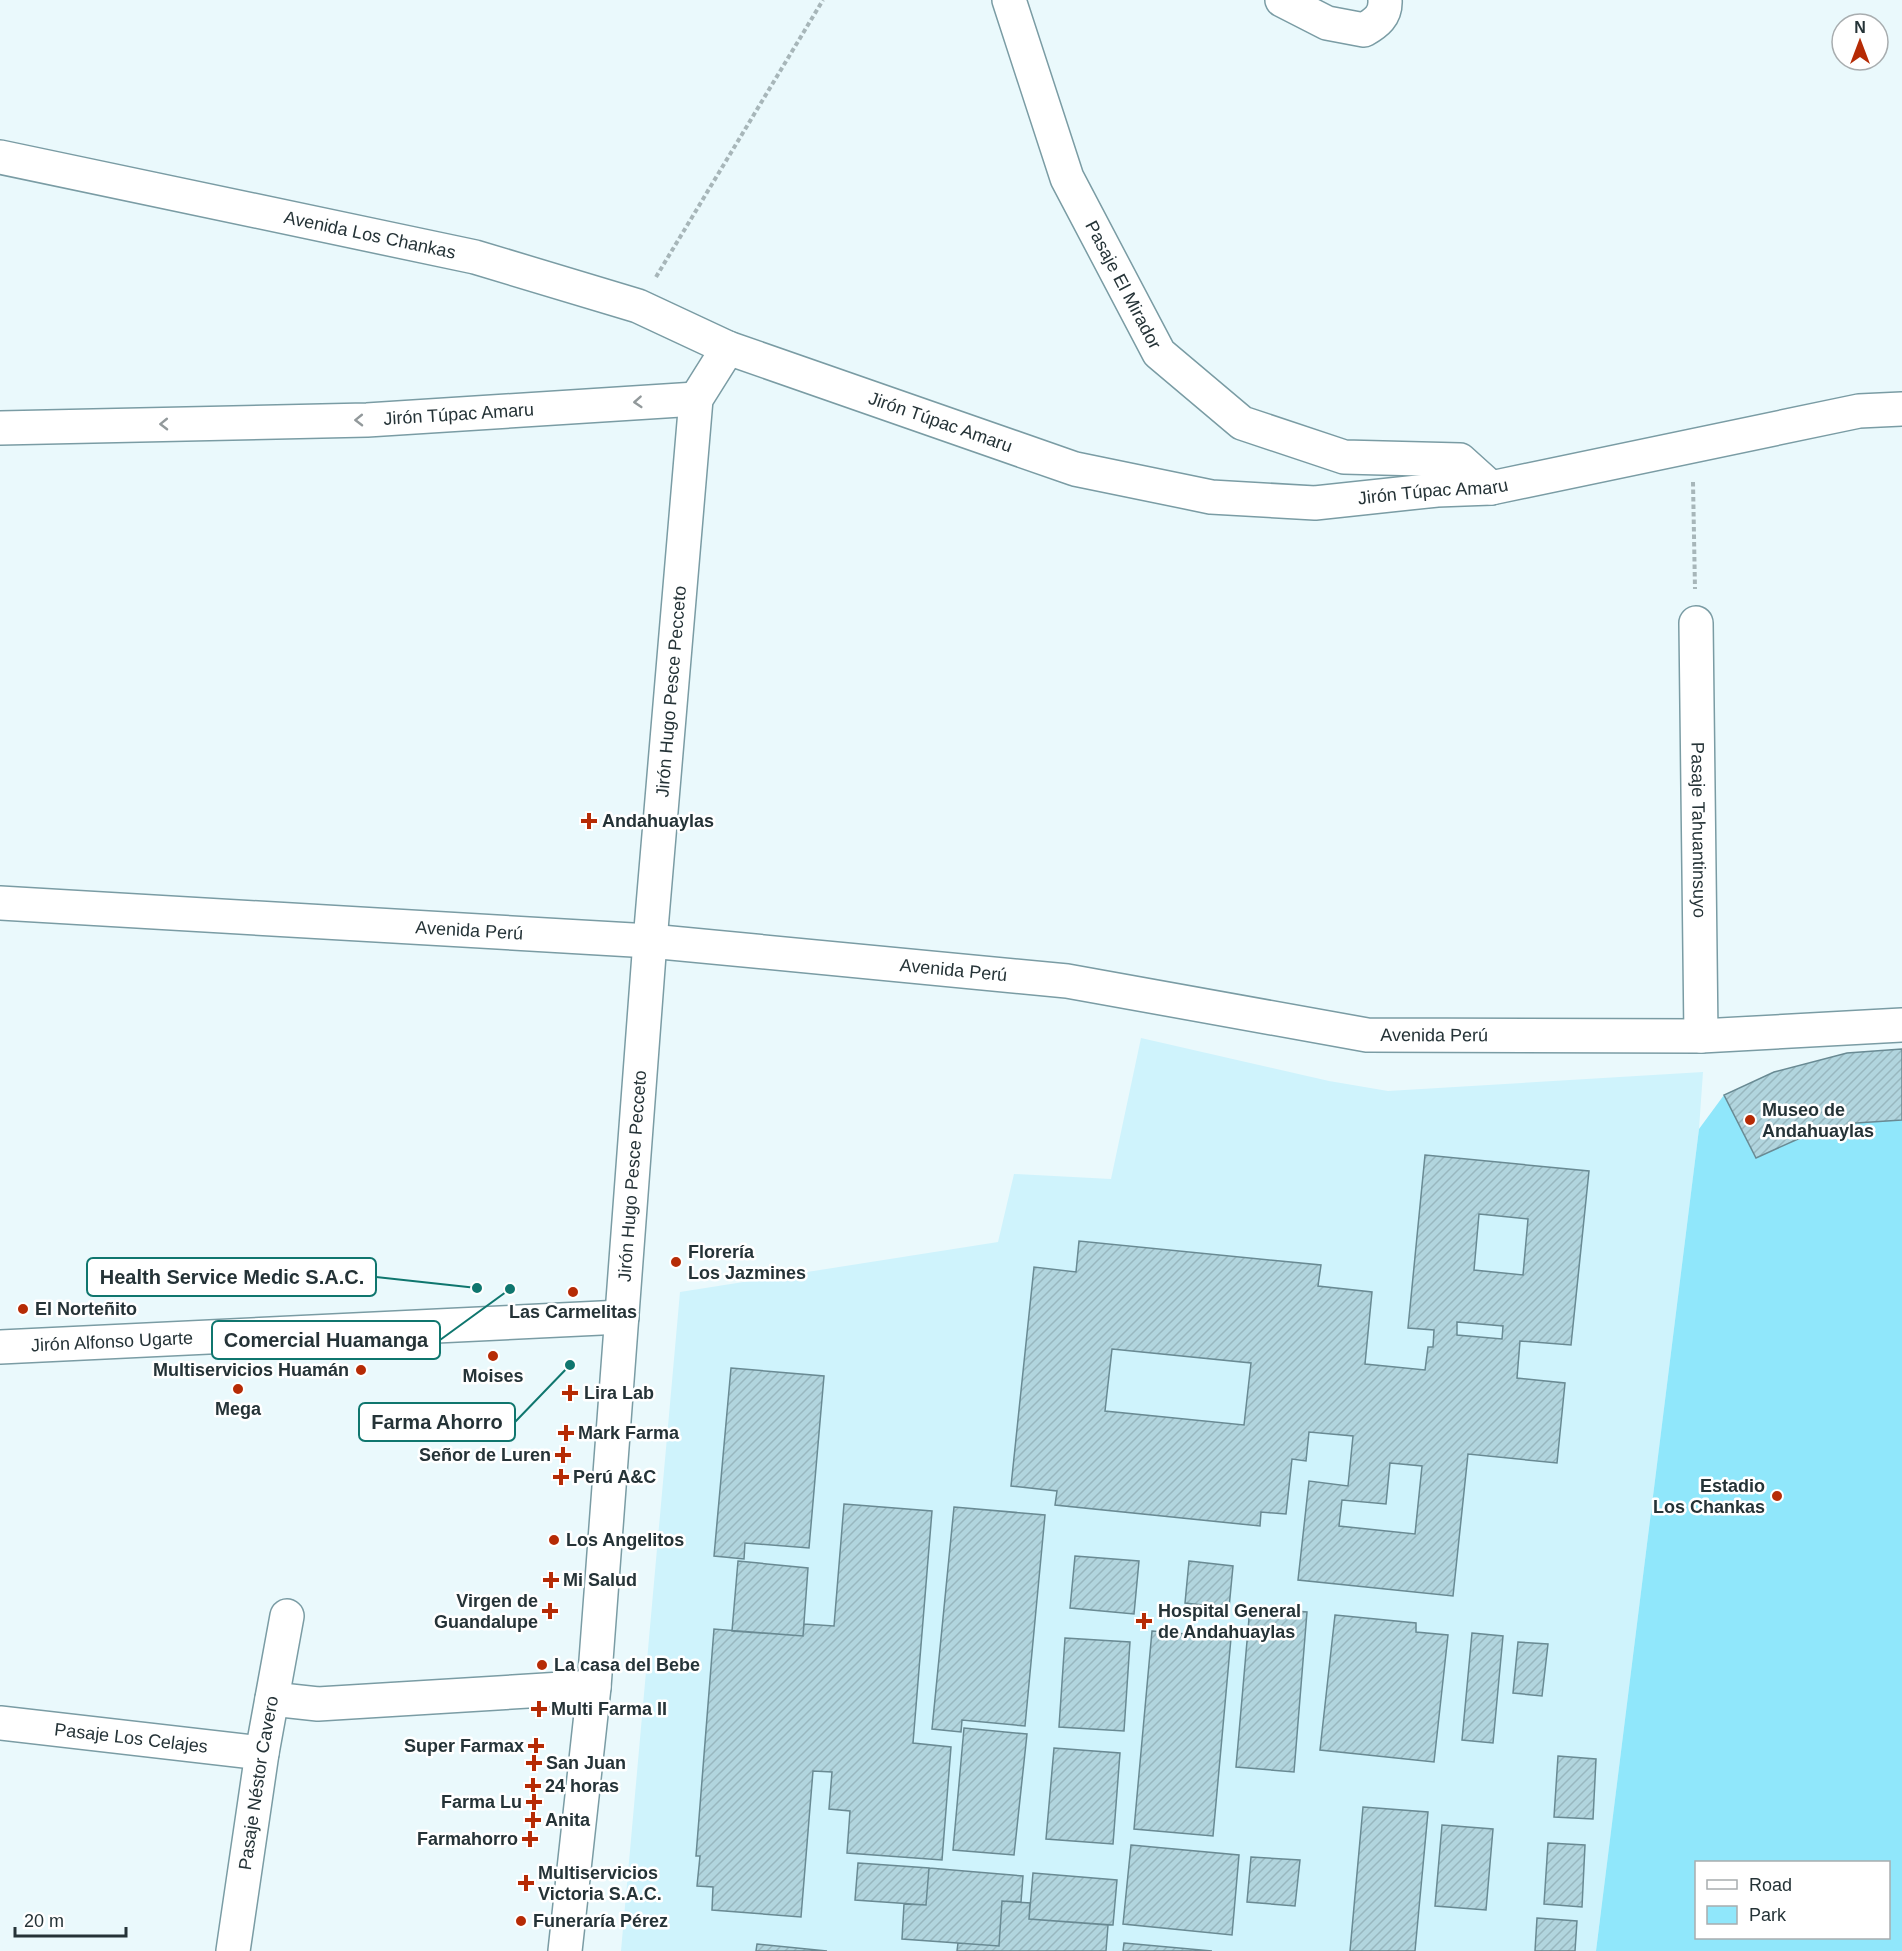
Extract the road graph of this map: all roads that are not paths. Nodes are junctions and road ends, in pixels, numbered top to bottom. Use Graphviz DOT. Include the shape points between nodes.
graph roads {
  1 [pos="1010,0"];
  2 [pos="1282,0"];
  3 [pos="1385,0"];
  4 [pos="0,157"];
  5 [pos="728,348"];
  6 [pos="696,399"];
  7 [pos="1902,409"];
  8 [pos="0,428"];
  9 [pos="1491,488"];
  10 [pos="1695,623"];
  11 [pos="0,903"];
  12 [pos="650,941"];
  13 [pos="1902,1025"];
  14 [pos="1701,1036"];
  15 [pos="622,1317"];
  16 [pos="0,1347"];
  17 [pos="287,1616"];
  18 [pos="594,1687"];
  19 [pos="272,1699"];
  20 [pos="0,1723"];
  21 [pos="262,1753"];
  22 [pos="233,1951"];
  23 [pos="565,1951"];
  1 -- 9 [label="street, Pasaje El Mirador" via="1067,178 1159,353 1242,423 1344,457 1460,460"];
  2 -- 3 [label="street" via="1327,23 1364,30 1378,22 1386,7"];
  4 -- 5 [label="street, Avenida Los Chankas" via="475,257 638,306"];
  5 -- 6 [label="street"];
  5 -- 9 [label="street, Jirón Túpac Amaru" via="1075,469 1211,497 1315,503"];
  6 -- 8 [label="street, Jirón Túpac Amaru, one-way" via="367,420"];
  6 -- 12 [label="street, Jirón Hugo Pesce Pecceto"];
  7 -- 9 [label="street, Jirón Túpac Amaru" via="1858,411"];
  10 -- 14 [label="street, Pasaje Tahuantinsuyo"];
  11 -- 12 [label="street, Avenida Perú"];
  12 -- 14 [label="street, Avenida Perú" via="1067,981 1367,1035"];
  12 -- 15 [label="street, Jirón Hugo Pesce Pecceto"];
  13 -- 14 [label="street, Avenida Perú"];
  15 -- 16 [label="street, Jirón Alfonso Ugarte"];
  15 -- 18 [label="street, Jirón Hugo Pesce Pecceto"];
  17 -- 19 [label="street, Pasaje Néstor Cavero"];
  18 -- 19 [label="street" via="318,1704"];
  18 -- 23 [label="street, Jirón Hugo Pesce Pecceto"];
  19 -- 21 [label="street, Pasaje Néstor Cavero"];
  20 -- 21 [label="street, Pasaje Los Celajes"];
  21 -- 22 [label="street, Pasaje Néstor Cavero"];
}
